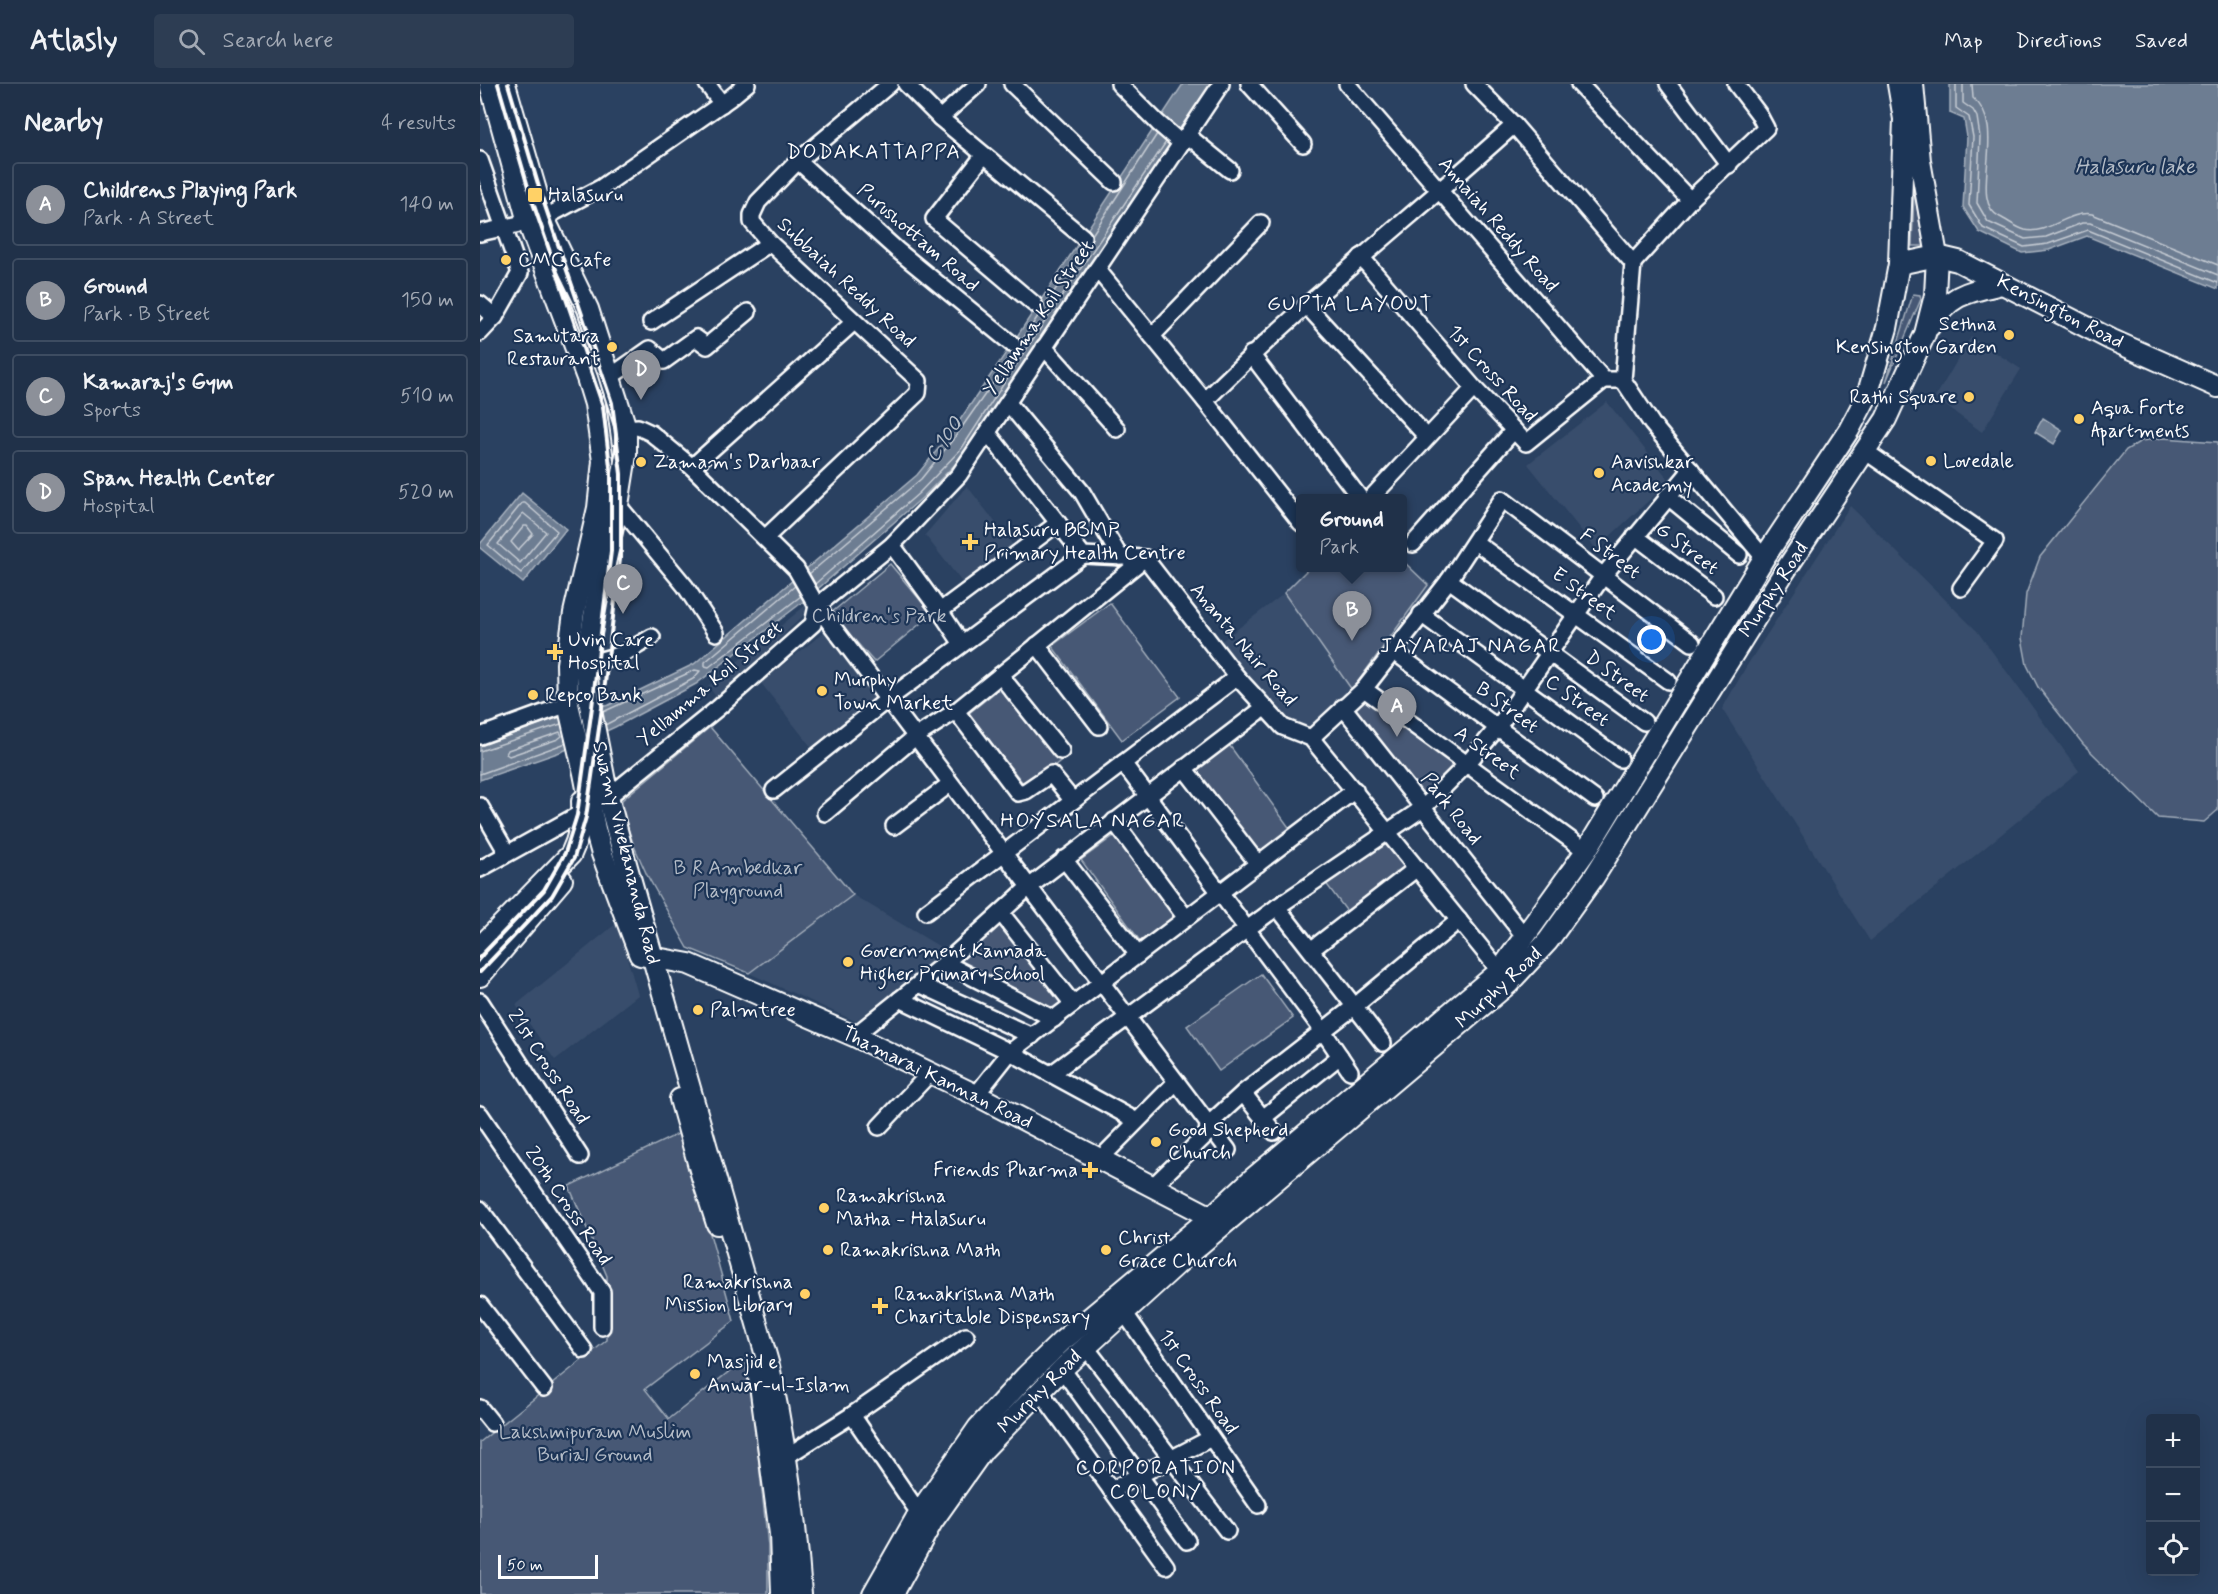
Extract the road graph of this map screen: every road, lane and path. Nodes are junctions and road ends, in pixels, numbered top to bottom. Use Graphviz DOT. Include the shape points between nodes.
graph roads {
  1 [pos="490,84"];
  2 [pos="505,84"];
  3 [pos="707,84"];
  4 [pos="747,84"];
  5 [pos="890,84"];
  6 [pos="906,84"];
  7 [pos="978,84"];
  8 [pos="1012,84"];
  9 [pos="1119,84"];
  10 [pos="1221,84"];
  11 [pos="1249,84"];
  12 [pos="1347,84"];
  13 [pos="1474,84"];
  14 [pos="1668,84"];
  15 [pos="1736,84"];
  16 [pos="1898,84"];
  17 [pos="1913,84"];
  18 [pos="1584,86"];
  19 [pos="722,104"];
  20 [pos="940,118"];
  21 [pos="1514,125"];
  22 [pos="1181,139"];
  23 [pos="1304,144"];
  24 [pos="984,155"];
  25 [pos="480,160"];
  26 [pos="798,161"];
  27 [pos="1729,165"];
  28 [pos="1230,170"];
  29 [pos="1114,182"];
  30 [pos="1441,190"];
  31 [pos="1690,200"];
  32 [pos="536,220"];
  33 [pos="1261,223"];
  34 [pos="505,227"];
  35 [pos="480,233"];
  36 [pos="1083,237"];
  37 [pos="770,243"];
  38 [pos="1937,256"];
  39 [pos="1361,257"];
  40 [pos="1633,263"];
  41 [pos="1899,264"];
  42 [pos="1097,269"];
  43 [pos="2002,284"];
  44 [pos="480,304"];
  45 [pos="1034,304"];
  46 [pos="1306,305"];
  47 [pos="748,312"];
  48 [pos="495,317"];
  49 [pos="651,322"];
  50 [pos="854,322"];
  51 [pos="480,333"];
  52 [pos="1925,334"];
  53 [pos="1152,336"];
  54 [pos="1012,344"];
  55 [pos="1044,347"];
  56 [pos="1251,354"];
  57 [pos="610,377"];
  58 [pos="1604,380"];
  59 [pos="1623,380"];
  60 [pos="2218,387"];
  61 [pos="1474,388"];
  62 [pos="1205,401"];
  63 [pos="1008,403"];
  64 [pos="626,428"];
  65 [pos="1117,429"];
  66 [pos="1514,430"];
  67 [pos="988,433"];
  68 [pos="1427,437"];
  69 [pos="1865,451"];
  70 [pos="626,455"];
  71 [pos="602,458"];
  72 [pos="692,466"];
  73 [pos="1691,470"];
  74 [pos="1357,494"];
  75 [pos="1375,494"];
  76 [pos="1667,496"];
  77 [pos="618,505"];
  78 [pos="1296,517"];
  79 [pos="1058,523"];
  80 [pos="1635,536"];
  81 [pos="765,538"];
  82 [pos="1475,542"];
  83 [pos="892,544"];
  84 [pos="1413,544"];
  85 [pos="1083,555"];
  86 [pos="1739,555"];
  87 [pos="1120,557"];
  88 [pos="1145,558"];
  89 [pos="1764,558"];
  90 [pos="1603,576"];
  91 [pos="1449,580"];
  92 [pos="1961,588"];
  93 [pos="1714,596"];
  94 [pos="814,602"];
  95 [pos="940,611"];
  96 [pos="1422,614"];
  97 [pos="1576,615"];
  98 [pos="716,633"];
  99 [pos="652,638"];
  100 [pos="1692,643"];
  101 [pos="962,644"];
  102 [pos="1037,645"];
  103 [pos="1393,651"];
  104 [pos="1549,653"];
  105 [pos="586,664"];
  106 [pos="1000,675"];
  107 [pos="1237,677"];
  108 [pos="1668,681"];
  109 [pos="1364,689"];
  110 [pos="1525,689"];
  111 [pos="887,700"];
  112 [pos="569,707"];
  113 [pos="1264,707"];
  114 [pos="1343,707"];
  115 [pos="956,711"];
  116 [pos="1644,722"];
  117 [pos="1099,726"];
  118 [pos="1498,727"];
  119 [pos="480,736"];
  120 [pos="915,737"];
  121 [pos="1311,738"];
  122 [pos="1060,751"];
  123 [pos="1620,759"];
  124 [pos="1123,763"];
  125 [pos="1467,764"];
  126 [pos="1184,768"];
  127 [pos="951,784"];
  128 [pos="584,785"];
  129 [pos="774,790"];
  130 [pos="1355,790"];
  131 [pos="1147,795"];
  132 [pos="608,797"];
  133 [pos="1595,799"];
  134 [pos="1072,801"];
  135 [pos="480,806"];
  136 [pos="1423,808"];
  137 [pos="582,812"];
  138 [pos="825,813"];
  139 [pos="1114,821"];
  140 [pos="894,826"];
  141 [pos="595,829"];
  142 [pos="1388,832"];
  143 [pos="1586,851"];
  144 [pos="507,854"];
  145 [pos="1003,854"];
  146 [pos="1064,859"];
  147 [pos="1258,864"];
  148 [pos="1417,868"];
  149 [pos="480,869"];
  150 [pos="1029,887"];
  151 [pos="1220,892"];
  152 [pos="1277,907"];
  153 [pos="926,912"];
  154 [pos="1001,913"];
  155 [pos="1186,918"];
  156 [pos="1459,920"];
  157 [pos="1247,929"];
  158 [pos="1525,937"];
  159 [pos="480,947"];
  160 [pos="1311,950"];
  161 [pos="1138,955"];
  162 [pos="646,956"];
  163 [pos="945,963"];
  164 [pos="1500,971"];
  165 [pos="480,976"];
  166 [pos="1101,983"];
  167 [pos="919,984"];
  168 [pos="900,999"];
  169 [pos="480,1001"];
  170 [pos="1073,1004"];
  171 [pos="1355,1006"];
  172 [pos="1127,1018"];
  173 [pos="1054,1019"];
  174 [pos="1323,1031"];
  175 [pos="1032,1035"];
  176 [pos="854,1036"];
  177 [pos="1383,1043"];
  178 [pos="1010,1052"];
  179 [pos="1340,1056"];
  180 [pos="1350,1071"];
  181 [pos="931,1072"];
  182 [pos="1051,1074"];
  183 [pos="1176,1082"];
  184 [pos="1243,1093"];
  185 [pos="976,1095"];
  186 [pos="480,1114"];
  187 [pos="1263,1118"];
  188 [pos="1137,1121"];
  189 [pos="1208,1125"];
  190 [pos="879,1127"];
  191 [pos="1274,1132"];
  192 [pos="1228,1150"];
  193 [pos="580,1156"];
  194 [pos="1100,1159"];
  195 [pos="1152,1187"];
  196 [pos="480,1209"];
  197 [pos="1218,1220"];
  198 [pos="480,1305"];
  199 [pos="1124,1312"];
  200 [pos="602,1327"];
  201 [pos="966,1336"];
  202 [pos="1085,1346"];
  203 [pos="584,1350"];
  204 [pos="1062,1369"];
  205 [pos="544,1389"];
  206 [pos="1040,1391"];
  207 [pos="480,1408"];
  208 [pos="852,1415"];
  209 [pos="492,1423"];
  210 [pos="1211,1438"];
  211 [pos="1171,1459"];
  212 [pos="778,1461"];
  213 [pos="1138,1476"];
  214 [pos="1111,1490"];
  215 [pos="1258,1505"];
  216 [pos="919,1513"];
  217 [pos="1227,1531"];
  218 [pos="1187,1541"];
  219 [pos="1166,1566"];
  220 [pos="782,1594"];
  221 [pos="801,1594"];
  222 [pos="873,1594"];
  223 [pos="892,1594"];
  1 -- 32 [label="main road, Swamy Vivekananda Road"];
  2 -- 32 [label="main road, Swamy Vivekananda Road"];
  3 -- 19 [label="street"];
  4 -- 19 [label="street"];
  5 -- 26 [label="street"];
  6 -- 20 [label="street"];
  7 -- 20 [label="street"];
  8 -- 29 [label="street"];
  9 -- 22 [label="street" via="1158,123"];
  10 -- 22 [label="street, Yellamma Koil Street"];
  11 -- 23 [label="street"];
  12 -- 30 [label="street, Annaiah Reddy Road"];
  13 -- 21 [label="street"];
  14 -- 27 [label="street"];
  15 -- 27 [label="street" via="1766,128"];
  16 -- 41 [label="main road, Murphy Road" via="1904,119"];
  17 -- 38 [label="main road, Murphy Road" via="1920,161"];
  18 -- 31 [label="street"];
  19 -- 32 [label="street" via="602,187"];
  20 -- 24 [label="street"];
  21 -- 30 [label="street"];
  21 -- 40 [label="street"];
  22 -- 28 [label="street"];
  22 -- 42 [label="street, Yellamma Koil Street"];
  24 -- 36 [label="street"];
  24 -- 45 [label="street" via="934,219"];
  25 -- 34 [label="street"];
  26 -- 37 [label="street, Subbaiah Reddy Road" via="758,202 752,215 752,222"];
  26 -- 54 [label="street, Purushottam Road" via="897,250"];
  27 -- 31 [label="street"];
  30 -- 39 [label="street"];
  30 -- 58 [label="street, Annaiah Reddy Road"];
  31 -- 40 [label="street"];
  32 -- 34 [label="street"];
  32 -- 57 [label="main road, Swamy Vivekananda Road" via="588,309"];
  32 -- 71 [label="main road, Swamy Vivekananda Road" via="595,404"];
  33 -- 53 [label="street"];
  34 -- 35 [label="street"];
  34 -- 48 [label="street" via="520,273"];
  37 -- 49 [label="street"];
  37 -- 50 [label="street, Subbaiah Reddy Road"];
  38 -- 41 [label="main road, Kensington Road"];
  38 -- 43 [label="main road, Kensington Road" via="1958,261"];
  38 -- 52 [label="main road, Murphy Road" via="1935,295"];
  39 -- 46 [label="street"];
  39 -- 61 [label="street, 1st Cross Road"];
  40 -- 59 [label="street"];
  41 -- 89 [label="main road, Murphy Road" via="1887,328 1867,396"];
  42 -- 53 [label="street"];
  42 -- 55 [label="street, Yellamma Koil Street"];
  43 -- 52 [label="main road" via="1955,297"];
  43 -- 60 [label="main road, Kensington Road" via="2112,340"];
  44 -- 48 [label="street"];
  46 -- 56 [label="street"];
  46 -- 68 [label="street"];
  47 -- 57 [label="street" via="708,346 696,338 664,361 650,349"];
  48 -- 51 [label="street"];
  50 -- 72 [label="street"];
  50 -- 81 [label="street, Subbaiah Reddy Road" via="920,381 918,393"];
  52 -- 69 [label="main road, Murphy Road" via="1886,419"];
  53 -- 62 [label="street"];
  55 -- 63 [label="street, Yellamma Koil Street"];
  55 -- 65 [label="street"];
  56 -- 62 [label="street"];
  56 -- 74 [label="street"];
  57 -- 64 [label="main road, Swamy Vivekananda Road"];
  58 -- 59 [label="street"];
  58 -- 66 [label="street, 1st Cross Road" via="1526,443"];
  59 -- 73 [label="street" via="1652,424"];
  61 -- 66 [label="street, 1st Cross Road"];
  61 -- 68 [label="street"];
  62 -- 78 [label="street"];
  63 -- 67 [label="street, Yellamma Koil Street"];
  63 -- 87 [label="street" via="1082,492"];
  64 -- 70 [label="main road, Swamy Vivekananda Road"];
  64 -- 72 [label="street" via="639,427 651,433"];
  66 -- 84 [label="street"];
  67 -- 79 [label="street"];
  67 -- 83 [label="street, Yellamma Koil Street" via="959,475"];
  68 -- 75 [label="street"];
  69 -- 92 [label="street" via="1995,541"];
  69 -- 197 [label="main road, Murphy Road" via="1594,877 1548,941 1509,982"];
  70 -- 71 [label="main road"];
  70 -- 77 [label="main road, Swamy Vivekananda Road"];
  71 -- 112 [label="main road, Swamy Vivekananda Road" via="598,508 571,630 567,664"];
  72 -- 81 [label="street"];
  73 -- 76 [label="street"];
  73 -- 89 [label="street"];
  76 -- 80 [label="street"];
  76 -- 86 [label="street"];
  77 -- 98 [label="street" via="685,586"];
  77 -- 105 [label="main road, Swamy Vivekananda Road"];
  79 -- 85 [label="street"];
  79 -- 95 [label="street"];
  80 -- 90 [label="street"];
  80 -- 93 [label="street, G Street"];
  81 -- 94 [label="street" via="796,569"];
  82 -- 90 [label="street, F Street" via="1502,499"];
  82 -- 91 [label="street"];
  82 -- 97 [label="street, E Street"];
  83 -- 94 [label="street, Yellamma Koil Street"];
  83 -- 95 [label="street"];
  85 -- 87 [label="street"];
  85 -- 101 [label="street"];
  87 -- 88 [label="street"];
  88 -- 102 [label="street"];
  88 -- 107 [label="street, Ananta Nair Road"];
  89 -- 143 [label="main road, Murphy Road"];
  90 -- 97 [label="street"];
  90 -- 100 [label="street, F Street"];
  91 -- 96 [label="street"];
  91 -- 104 [label="street, D Street"];
  94 -- 111 [label="street"];
  94 -- 132 [label="street, Yellamma Koil Street" via="813,624"];
  95 -- 101 [label="street"];
  96 -- 103 [label="street"];
  96 -- 110 [label="street, C Street"];
  97 -- 104 [label="street"];
  97 -- 108 [label="street, E Street"];
  99 -- 105 [label="street" via="623,654"];
  101 -- 111 [label="street"];
  102 -- 106 [label="street"];
  102 -- 117 [label="street"];
  103 -- 109 [label="street"];
  103 -- 118 [label="street, B Street"];
  104 -- 110 [label="street"];
  104 -- 116 [label="street, D Street"];
  105 -- 132 [label="main road, Swamy Vivekananda Road"];
  106 -- 115 [label="street"];
  106 -- 122 [label="street"];
  107 -- 113 [label="street, Ananta Nair Road"];
  107 -- 124 [label="street"];
  109 -- 114 [label="street"];
  109 -- 125 [label="street, A Street"];
  110 -- 118 [label="street"];
  110 -- 123 [label="street, C Street"];
  111 -- 120 [label="street"];
  111 -- 129 [label="street"];
  112 -- 119 [label="street"];
  112 -- 128 [label="main road, Swamy Vivekananda Road"];
  113 -- 121 [label="street, Ananta Nair Road" via="1283,727"];
  113 -- 126 [label="street"];
  114 -- 121 [label="street"];
  114 -- 136 [label="street, Park Road"];
  115 -- 120 [label="street"];
  115 -- 134 [label="street" via="1018,793 1051,774"];
  118 -- 125 [label="street"];
  118 -- 133 [label="street, B Street"];
  120 -- 127 [label="street"];
  120 -- 138 [label="street"];
  121 -- 130 [label="street, Ananta Nair Road"];
  124 -- 131 [label="street"];
  124 -- 134 [label="street"];
  125 -- 136 [label="street"];
  125 -- 143 [label="street, A Street"];
  126 -- 131 [label="street"];
  126 -- 147 [label="street"];
  127 -- 140 [label="street"];
  127 -- 145 [label="street"];
  128 -- 137 [label="main road"];
  128 -- 141 [label="main road, Swamy Vivekananda Road"];
  130 -- 142 [label="street, Ananta Nair Road"];
  130 -- 147 [label="street"];
  131 -- 139 [label="street"];
  131 -- 151 [label="street"];
  132 -- 141 [label="main road"];
  132 -- 162 [label="main road, Swamy Vivekananda Road"];
  134 -- 145 [label="street"];
  135 -- 144 [label="street"];
  136 -- 142 [label="street"];
  136 -- 158 [label="street, Park Road"];
  137 -- 144 [label="street"];
  137 -- 159 [label="main road" via="571,854"];
  139 -- 146 [label="street"];
  139 -- 155 [label="street"];
  141 -- 162 [label="main road, Swamy Vivekananda Road"];
  141 -- 165 [label="main road" via="581,857"];
  142 -- 148 [label="street, Ananta Nair Road"];
  142 -- 152 [label="street"];
  143 -- 158 [label="main road, Murphy Road"];
  144 -- 149 [label="street"];
  145 -- 150 [label="street"];
  145 -- 153 [label="street"];
  146 -- 150 [label="street"];
  146 -- 161 [label="street"];
  147 -- 151 [label="street"];
  148 -- 156 [label="street, Ananta Nair Road"];
  148 -- 160 [label="street"];
  150 -- 154 [label="street"];
  150 -- 166 [label="street"];
  151 -- 155 [label="street"];
  151 -- 157 [label="street"];
  152 -- 157 [label="street"];
  152 -- 160 [label="street"];
  154 -- 163 [label="street"];
  154 -- 170 [label="street"];
  155 -- 161 [label="street"];
  156 -- 164 [label="street, Ananta Nair Road"];
  156 -- 171 [label="street"];
  157 -- 172 [label="street"];
  157 -- 174 [label="street"];
  158 -- 164 [label="main road, Murphy Road"];
  160 -- 171 [label="street"];
  161 -- 166 [label="street"];
  162 -- 176 [label="main road, Thamarai Kannan Road" via="689,964"];
  162 -- 212 [label="main road, Swamy Vivekananda Road" via="759,1347 759,1372"];
  163 -- 167 [label="street"];
  163 -- 173 [label="street"];
  164 -- 197 [label="main road, Murphy Road" via="1268,1165"];
  166 -- 170 [label="street"];
  166 -- 172 [label="street"];
  167 -- 168 [label="street"];
  167 -- 175 [label="street"];
  168 -- 176 [label="street"];
  168 -- 178 [label="street"];
  169 -- 193 [label="street, 21st Cross Road"];
  170 -- 173 [label="street"];
  171 -- 174 [label="street"];
  171 -- 177 [label="street"];
  172 -- 182 [label="street"];
  172 -- 183 [label="street"];
  173 -- 175 [label="street"];
  174 -- 179 [label="street"];
  174 -- 184 [label="street"];
  175 -- 178 [label="street"];
  176 -- 181 [label="main road, Thamarai Kannan Road"];
  178 -- 182 [label="street"];
  178 -- 185 [label="street"];
  179 -- 180 [label="street"];
  179 -- 187 [label="street"];
  181 -- 185 [label="main road, Thamarai Kannan Road"];
  181 -- 190 [label="street"];
  182 -- 188 [label="street"];
  183 -- 188 [label="street"];
  183 -- 189 [label="street"];
  184 -- 187 [label="street"];
  184 -- 189 [label="street"];
  185 -- 194 [label="main road, Thamarai Kannan Road"];
  186 -- 200 [label="street, 20th Cross Road" via="602,1292"];
  187 -- 191 [label="street"];
  188 -- 194 [label="street"];
  189 -- 192 [label="street"];
  189 -- 195 [label="street" via="1207,1134"];
  194 -- 195 [label="main road, Thamarai Kannan Road"];
  195 -- 197 [label="main road, Thamarai Kannan Road"];
  196 -- 203 [label="street"];
  197 -- 199 [label="main road, Murphy Road"];
  197 -- 216 [label="main road, Murphy Road" via="1061,1342 1026,1376 978,1428"];
  198 -- 205 [label="street"];
  199 -- 202 [label="main road, Murphy Road"];
  199 -- 210 [label="street, 1st Cross Road"];
  201 -- 208 [label="street"];
  202 -- 204 [label="main road, Murphy Road"];
  202 -- 211 [label="street"];
  204 -- 206 [label="main road, Murphy Road"];
  204 -- 213 [label="street"];
  206 -- 214 [label="street"];
  206 -- 223 [label="main road, Murphy Road" via="983,1450 932,1522"];
  207 -- 209 [label="street"];
  208 -- 212 [label="street"];
  208 -- 216 [label="street"];
  210 -- 211 [label="street"];
  210 -- 215 [label="street, 1st Cross Road"];
  211 -- 213 [label="street"];
  211 -- 217 [label="street"];
  212 -- 220 [label="main road, Swamy Vivekananda Road"];
  212 -- 221 [label="main road, Swamy Vivekananda Road" via="797,1541"];
  213 -- 214 [label="street"];
  213 -- 218 [label="street"];
  214 -- 219 [label="street"];
  216 -- 222 [label="main road, Murphy Road"];
}
